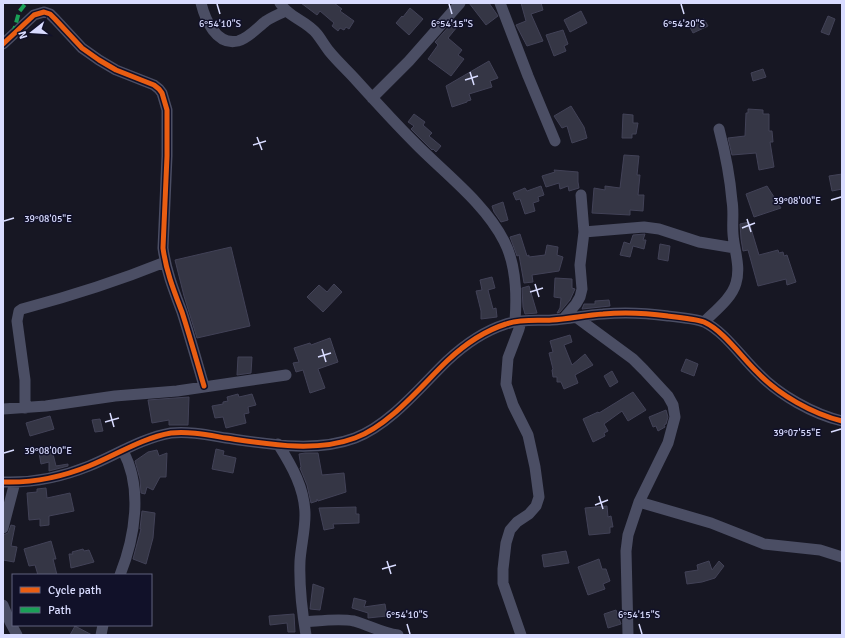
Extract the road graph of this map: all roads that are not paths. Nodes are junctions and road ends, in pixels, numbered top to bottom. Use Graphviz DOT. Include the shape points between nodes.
graph roads {
  1 [pos="201,3"];
  2 [pos="460,3"];
  3 [pos="500,3"];
  4 [pos="283,7"];
  5 [pos="3,44"];
  6 [pos="372,98"];
  7 [pos="719,129"];
  8 [pos="555,142"];
  9 [pos="580,195"];
  10 [pos="584,232"];
  11 [pos="735,248"];
  12 [pos="165,262"];
  13 [pos="576,317"];
  14 [pos="564,318"];
  15 [pos="518,321"];
  16 [pos="704,322"];
  17 [pos="286,375"];
  18 [pos="204,386"];
  19 [pos="24,408"];
  20 [pos="3,409"];
  21 [pos="842,421"];
  22 [pos="278,444"];
  23 [pos="123,451"];
  24 [pos="3,482"];
  25 [pos="15,482"];
  26 [pos="639,502"];
  27 [pos="3,528"];
  28 [pos="842,557"];
  29 [pos="120,574"];
  30 [pos="3,605"];
  31 [pos="304,622"];
  32 [pos="12,626"];
  33 [pos="12,626"];
  34 [pos="17,635"];
  35 [pos="306,635"];
  36 [pos="398,635"];
  37 [pos="521,635"];
  38 [pos="628,635"];
  1 -- 4 [label="street" via="210,27 223,39 230,41 239,41 248,36"];
  2 -- 6 [label="street" via="404,67"];
  3 -- 8 [label="street"];
  4 -- 6 [label="street" via="316,33 338,62"];
  5 -- 12 [label="street" via="34,15 44,12 50,14 93,56 116,70 154,85 162,93 167,110 163,248"];
  6 -- 15 [label="street" via="474,200 504,240 513,272"];
  7 -- 11 [label="street" via="732,201"];
  9 -- 10 [label="street"];
  10 -- 11 [label="street" via="659,229 699,242"];
  10 -- 14 [label="street" via="580,265 582,289 576,304"];
  11 -- 16 [label="street" via="738,266 736,284"];
  12 -- 18 [label="street"];
  12 -- 19 [label="street" via="132,276 19,311 17,321 25,380"];
  13 -- 14 [label="street"];
  13 -- 16 [label="street" via="637,313"];
  13 -- 26 [label="street" via="633,359 668,396 673,405 675,417 668,443"];
  14 -- 15 [label="street"];
  15 -- 22 [label="street" via="500,326 473,340 448,360 379,426 356,438 319,445"];
  15 -- 37 [label="street" via="519,329 508,358 506,384 528,435 539,497 530,514 510,530 506,543 503,583"];
  16 -- 21 [label="street" via="784,394 821,414"];
  17 -- 18 [label="street"];
  18 -- 19 [label="street"];
  19 -- 20 [label="street"];
  22 -- 23 [label="street" via="194,433 173,433 154,437"];
  22 -- 31 [label="street" via="296,475 304,502 300,561"];
  23 -- 25 [label="street" via="62,475"];
  23 -- 29 [label="street" via="132,473 134,511 130,546"];
  24 -- 25 [label="street"];
  25 -- 27 [label="street"];
  26 -- 28 [label="street" via="711,523 764,544 820,550"];
  26 -- 38 [label="street" via="628,535 626,551"];
  30 -- 33 [label="street"];
  31 -- 35 [label="street"];
  31 -- 36 [label="street" via="351,621"];
  32 -- 34 [label="street"];
}
